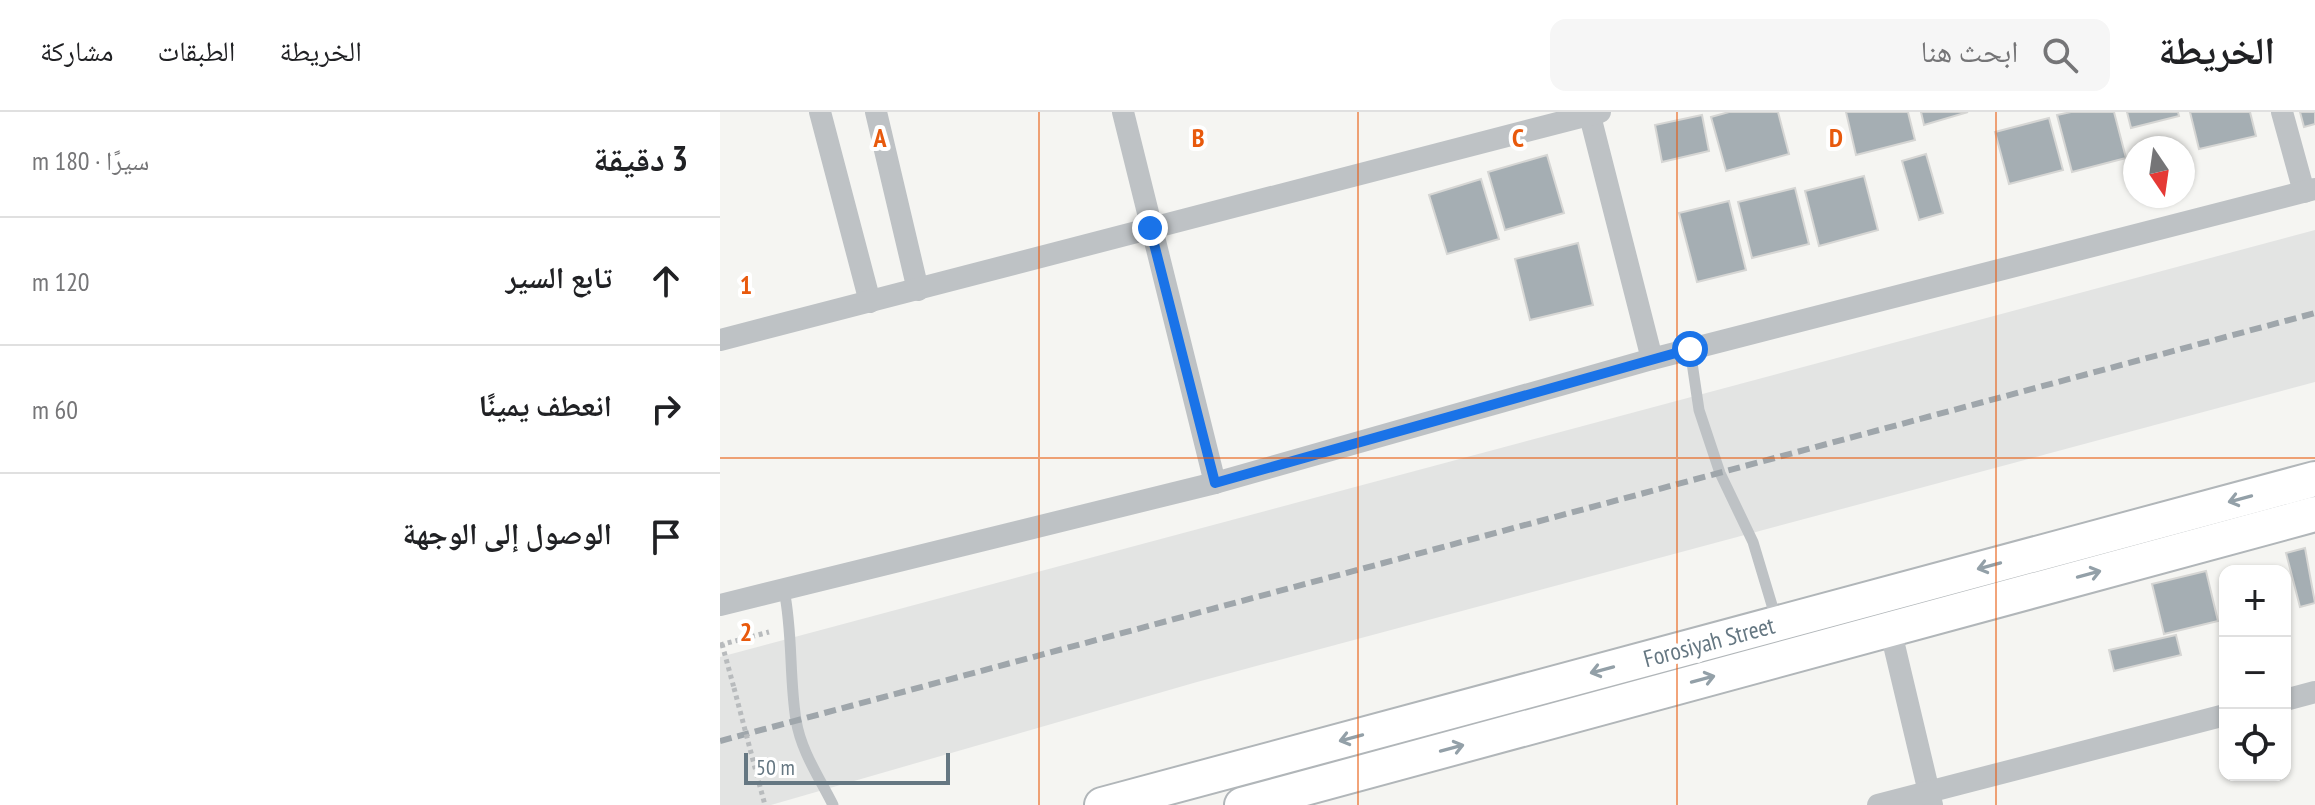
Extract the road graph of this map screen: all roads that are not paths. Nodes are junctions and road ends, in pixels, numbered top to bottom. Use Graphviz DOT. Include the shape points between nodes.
graph roads {
  1 [pos="820,112"];
  2 [pos="876,112"];
  3 [pos="1123,112"];
  4 [pos="2282,112"];
  5 [pos="1593,113"];
  6 [pos="2310,190"];
  7 [pos="1150,228"];
  8 [pos="918,290"];
  9 [pos="870,302"];
  10 [pos="720,340"];
  11 [pos="1690,349"];
  12 [pos="1652,359"];
  13 [pos="2315,479"];
  14 [pos="1215,483"];
  15 [pos="2315,514"];
  16 [pos="784,590"];
  17 [pos="720,605"];
  18 [pos="1778,623"];
  19 [pos="1890,628"];
  20 [pos="2315,692"];
  21 [pos="2291,698"];
  22 [pos="2219,717"];
  23 [pos="1932,798"];
  24 [pos="1284,800"];
  25 [pos="833,805"];
  26 [pos="1102,805"];
  27 [pos="1242,805"];
  28 [pos="1878,805"];
  1 -- 9 [label="street"];
  2 -- 8 [label="street"];
  3 -- 7 [label="street"];
  4 -- 6 [label="street"];
  5 -- 7 [label="street"];
  5 -- 12 [label="street"];
  6 -- 11 [label="street"];
  7 -- 8 [label="street"];
  7 -- 14 [label="street"];
  8 -- 9 [label="street"];
  9 -- 10 [label="street"];
  11 -- 12 [label="street"];
  11 -- 18 [label="lane" via="1703,423 1753,542"];
  12 -- 14 [label="street"];
  13 -- 18 [label="main road, Forosiyah Street, one-way"];
  14 -- 16 [label="street"];
  19 -- 15 [label="main road, Forosiyah Street, one-way"];
  16 -- 17 [label="street"];
  16 -- 25 [label="lane" via="796,721 807,758"];
  18 -- 26 [label="main road, Forosiyah Street, one-way"];
  19 -- 23 [label="street"];
  24 -- 19 [label="main road, Forosiyah Street, one-way"];
  20 -- 21 [label="street"];
  22 -- 23 [label="street"];
  23 -- 28 [label="street"];
  24 -- 27 [label="main road, Forosiyah Street"];
}
